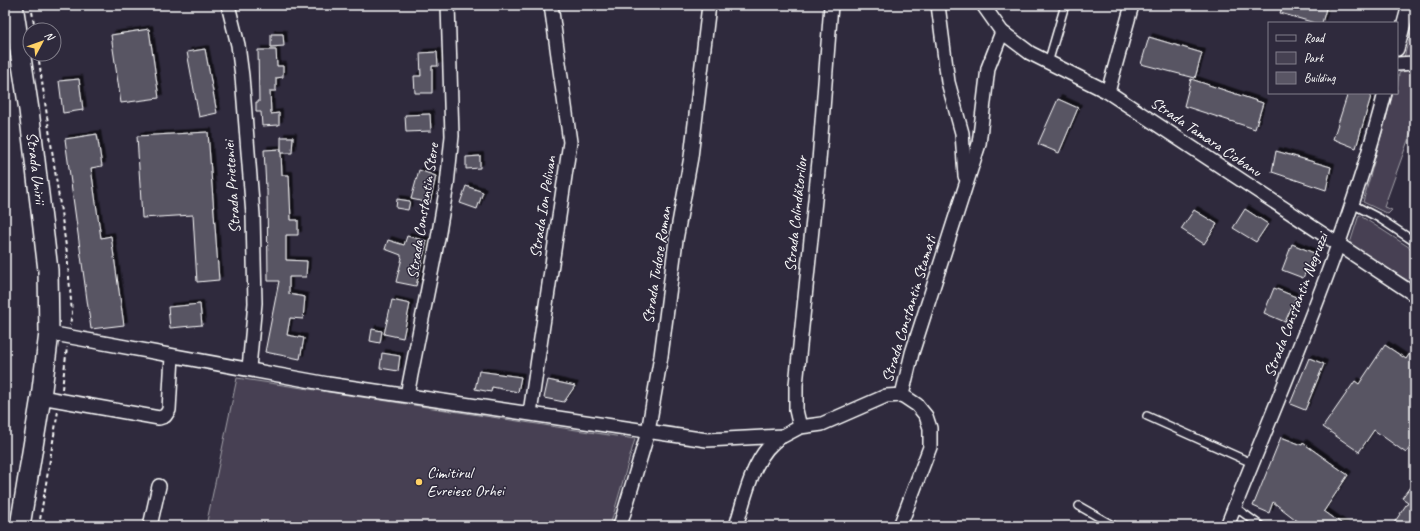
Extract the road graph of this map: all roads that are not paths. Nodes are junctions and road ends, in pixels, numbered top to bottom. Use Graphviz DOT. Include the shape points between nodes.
graph roads {
  1 [pos="13,5"];
  2 [pos="228,5"];
  3 [pos="448,5"];
  4 [pos="551,5"];
  5 [pos="709,5"];
  6 [pos="831,5"];
  7 [pos="938,5"];
  8 [pos="984,5"];
  9 [pos="1065,5"];
  10 [pos="1132,5"];
  11 [pos="1410,5"];
  12 [pos="1002,32"];
  13 [pos="1398,46"];
  14 [pos="1048,63"];
  15 [pos="1415,63"];
  16 [pos="1398,64"];
  17 [pos="1108,92"];
  18 [pos="1385,94"];
  19 [pos="966,184"];
  20 [pos="1352,204"];
  21 [pos="1415,242"];
  22 [pos="1338,245"];
  23 [pos="1415,295"];
  24 [pos="49,333"];
  25 [pos="172,356"];
  26 [pos="248,368"];
  27 [pos="902,395"];
  28 [pos="407,396"];
  29 [pos="41,397"];
  30 [pos="530,413"];
  31 [pos="1147,416"];
  32 [pos="800,427"];
  33 [pos="648,432"];
  34 [pos="783,436"];
  35 [pos="1252,463"];
  36 [pos="159,486"];
  37 [pos="1079,506"];
  38 [pos="1235,507"];
  39 [pos="20,526"];
  40 [pos="150,526"];
  41 [pos="620,526"];
  42 [pos="736,526"];
  43 [pos="900,526"];
  44 [pos="1114,526"];
  45 [pos="1227,526"];
  46 [pos="1261,526"];
  1 -- 24 [label="street, Strada Unirii" via="29,110 48,270"];
  2 -- 26 [label="street, Strada Prieteniei" via="238,45 242,76 253,215 255,303"];
  3 -- 28 [label="street, Strada Constantin Stere" via="452,136 447,185"];
  4 -- 30 [label="street, Strada Ion Pelivan" via="570,142"];
  5 -- 33 [label="street, Strada Tudose Roman" via="691,157"];
  6 -- 32 [label="street, Strada Colindătorilor" via="819,161 796,385 796,410"];
  7 -- 19 [label="street, Strada Constantin Stamati" via="948,82 962,132"];
  8 -- 12 [label="street, Strada Tamara Ciobanu"];
  9 -- 14 [label="lane"];
  10 -- 17 [label="street"];
  11 -- 13 [label="street"];
  12 -- 14 [label="street, Strada Tamara Ciobanu"];
  12 -- 19 [label="street, Strada Constantin Stamati" via="988,68 979,144"];
  14 -- 17 [label="street, Strada Tamara Ciobanu"];
  15 -- 16 [label="street"];
  17 -- 22 [label="street, Strada Tamara Ciobanu"];
  18 -- 20 [label="street, Strada Constantin Negruzzi"];
  19 -- 27 [label="street, Strada Constantin Stamati" via="912,353"];
  20 -- 21 [label="lane"];
  20 -- 22 [label="street, Strada Constantin Negruzzi"];
  22 -- 23 [label="street, Strada Tamara Ciobanu"];
  22 -- 35 [label="street, Strada Constantin Negruzzi"];
  24 -- 25 [label="street"];
  24 -- 29 [label="street, Strada Unirii"];
  25 -- 26 [label="street"];
  25 -- 29 [label="street" via="169,410 165,416 159,418"];
  26 -- 28 [label="street"];
  27 -- 32 [label="street" via="886,396 822,424"];
  27 -- 43 [label="street, Strada Constantin Stamati" via="926,416 930,428 930,447"];
  28 -- 30 [label="street"];
  29 -- 39 [label="street, Strada Unirii"];
  30 -- 33 [label="street"];
  31 -- 35 [label="lane"];
  32 -- 34 [label="street"];
  33 -- 34 [label="street" via="707,440"];
  33 -- 41 [label="street, Strada Tudose Roman"];
  34 -- 42 [label="street" via="773,442 762,455"];
  35 -- 38 [label="street, Strada Constantin Negruzzi"];
  36 -- 40 [label="street"];
  37 -- 44 [label="lane"];
  38 -- 45 [label="street, Strada Constantin Negruzzi"];
  38 -- 46 [label="lane"];
}
